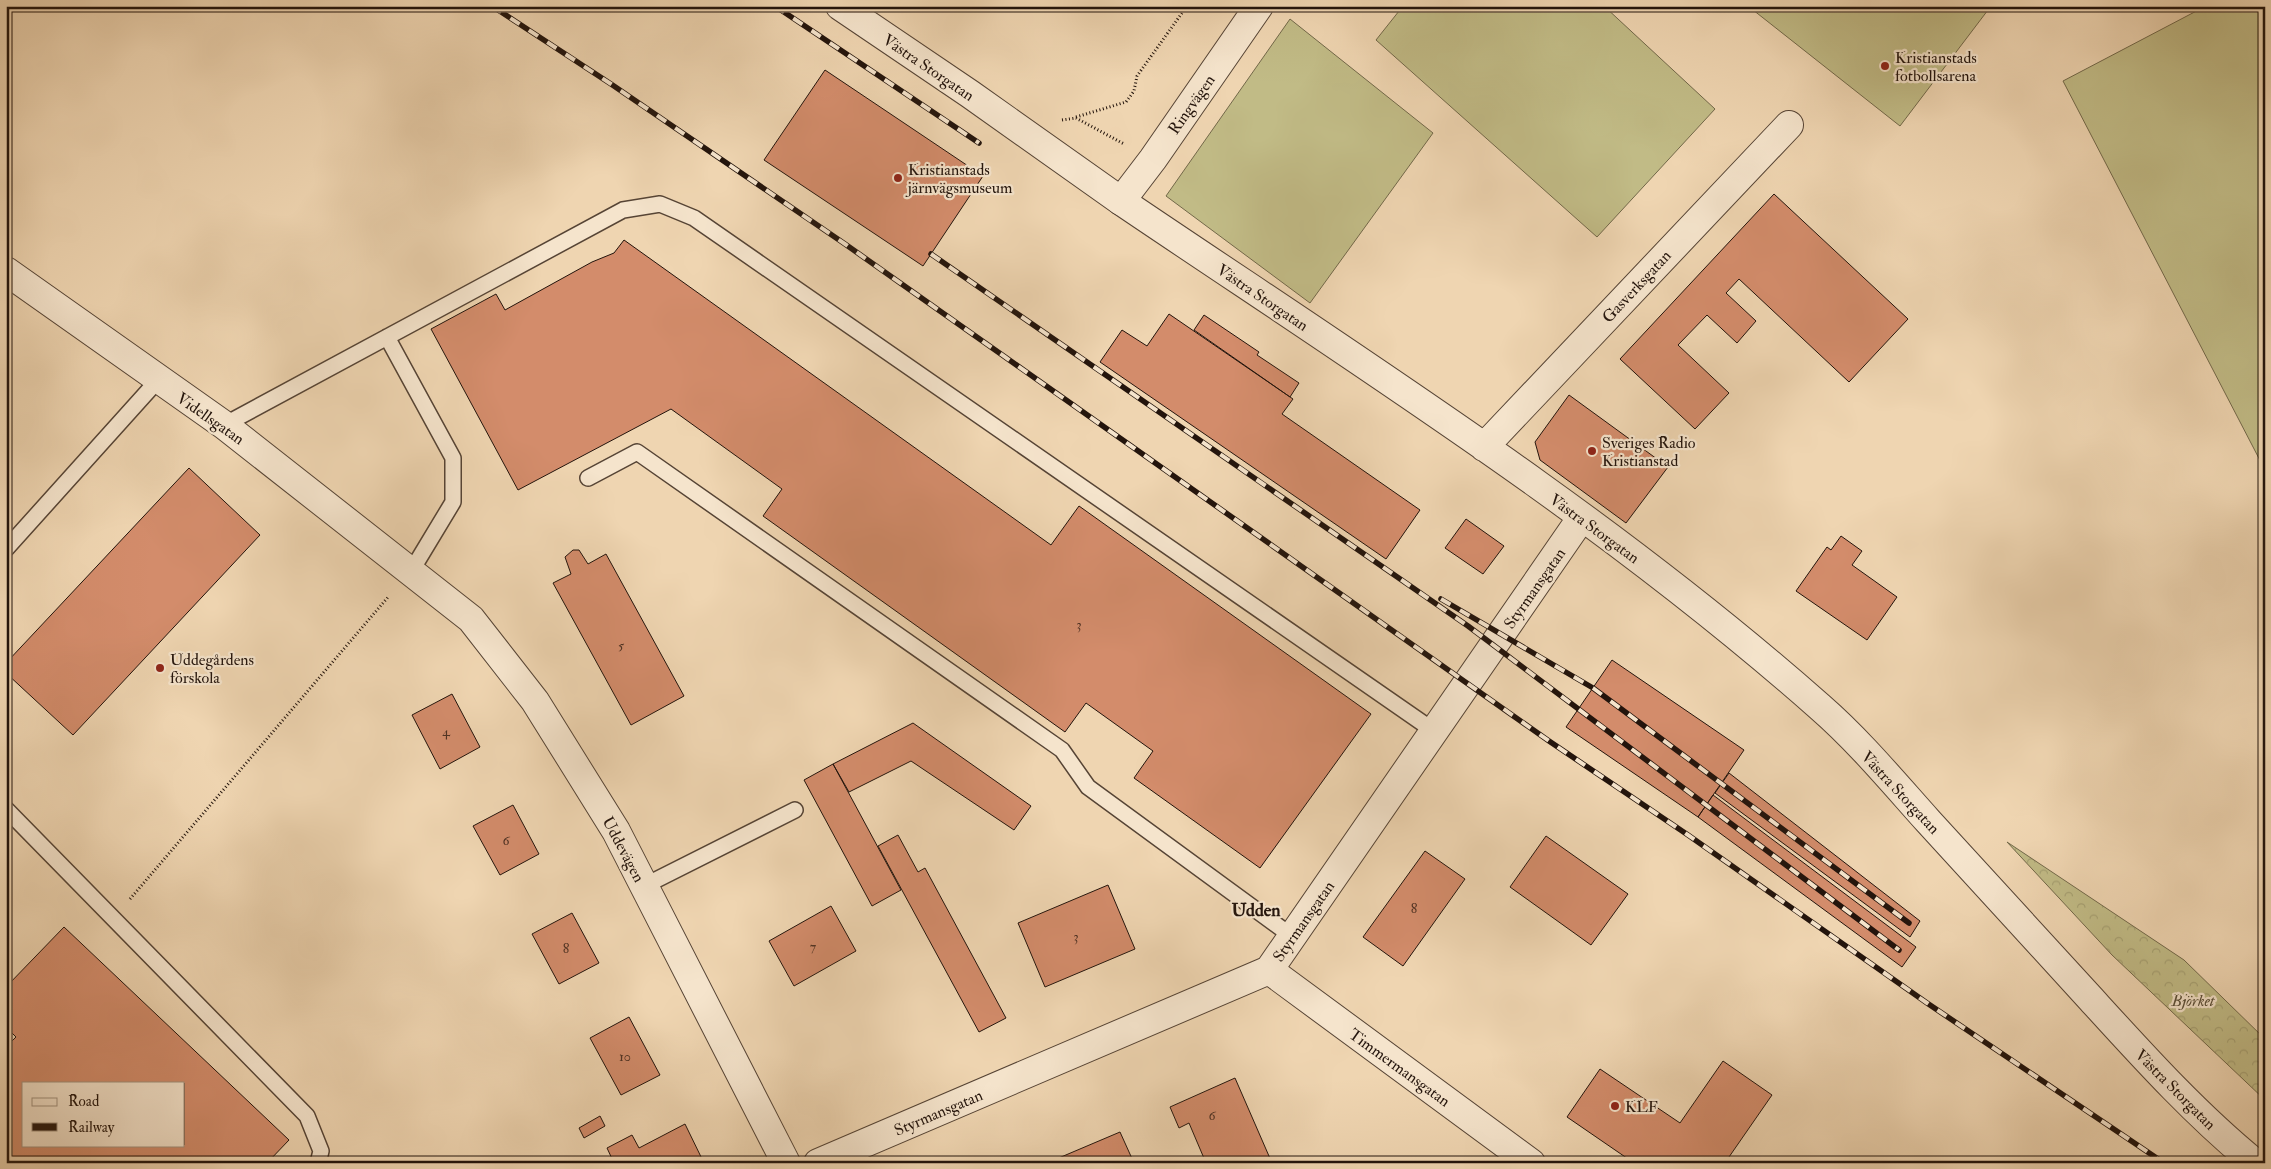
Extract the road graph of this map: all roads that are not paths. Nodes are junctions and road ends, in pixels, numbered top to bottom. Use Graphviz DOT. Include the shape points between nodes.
graph roads {
  1 [pos="840,6"];
  2 [pos="1258,6"];
  3 [pos="1789,125"];
  4 [pos="1121,201"];
  5 [pos="6,271"];
  6 [pos="387,337"];
  7 [pos="158,380"];
  8 [pos="224,425"];
  9 [pos="1484,447"];
  10 [pos="588,478"];
  11 [pos="1582,517"];
  12 [pos="6,549"];
  13 [pos="412,570"];
  14 [pos="1434,731"];
  15 [pos="6,809"];
  16 [pos="795,810"];
  17 [pos="644,886"];
  18 [pos="1293,937"];
  19 [pos="1269,970"];
  20 [pos="318,1163"];
  21 [pos="786,1163"];
  22 [pos="818,1163"];
  23 [pos="1531,1163"];
  24 [pos="2255,1163"];
  1 -- 4 [label="street, Västra Storgatan"];
  2 -- 4 [label="street, Ringvägen"];
  3 -- 9 [label="street, Gasverksgatan"];
  4 -- 9 [label="street, Västra Storgatan"];
  5 -- 7 [label="street, Videllsgatan"];
  6 -- 8 [label="lane"];
  6 -- 13 [label="lane" via="453,458 453,502"];
  6 -- 14 [label="lane" via="624,210 660,204 694,218"];
  7 -- 8 [label="street, Videllsgatan"];
  7 -- 12 [label="lane"];
  8 -- 13 [label="street, Videllsgatan"];
  9 -- 11 [label="street, Västra Storgatan"];
  10 -- 18 [label="lane" via="637,452 1062,750 1088,787"];
  11 -- 14 [label="street, Styrmansgatan"];
  11 -- 24 [label="street, Västra Storgatan" via="1692,599 1822,709 1872,759 2127,1039 2227,1140"];
  13 -- 17 [label="street, Uddevägen" via="471,618 535,701 616,831"];
  14 -- 18 [label="street, Styrmansgatan"];
  15 -- 20 [label="lane" via="306,1116 321,1151"];
  16 -- 17 [label="lane"];
  17 -- 21 [label="street, Uddevägen"];
  18 -- 19 [label="street, Styrmansgatan"];
  19 -- 22 [label="street, Styrmansgatan"];
  19 -- 23 [label="street, Timmermansgatan"];
}
